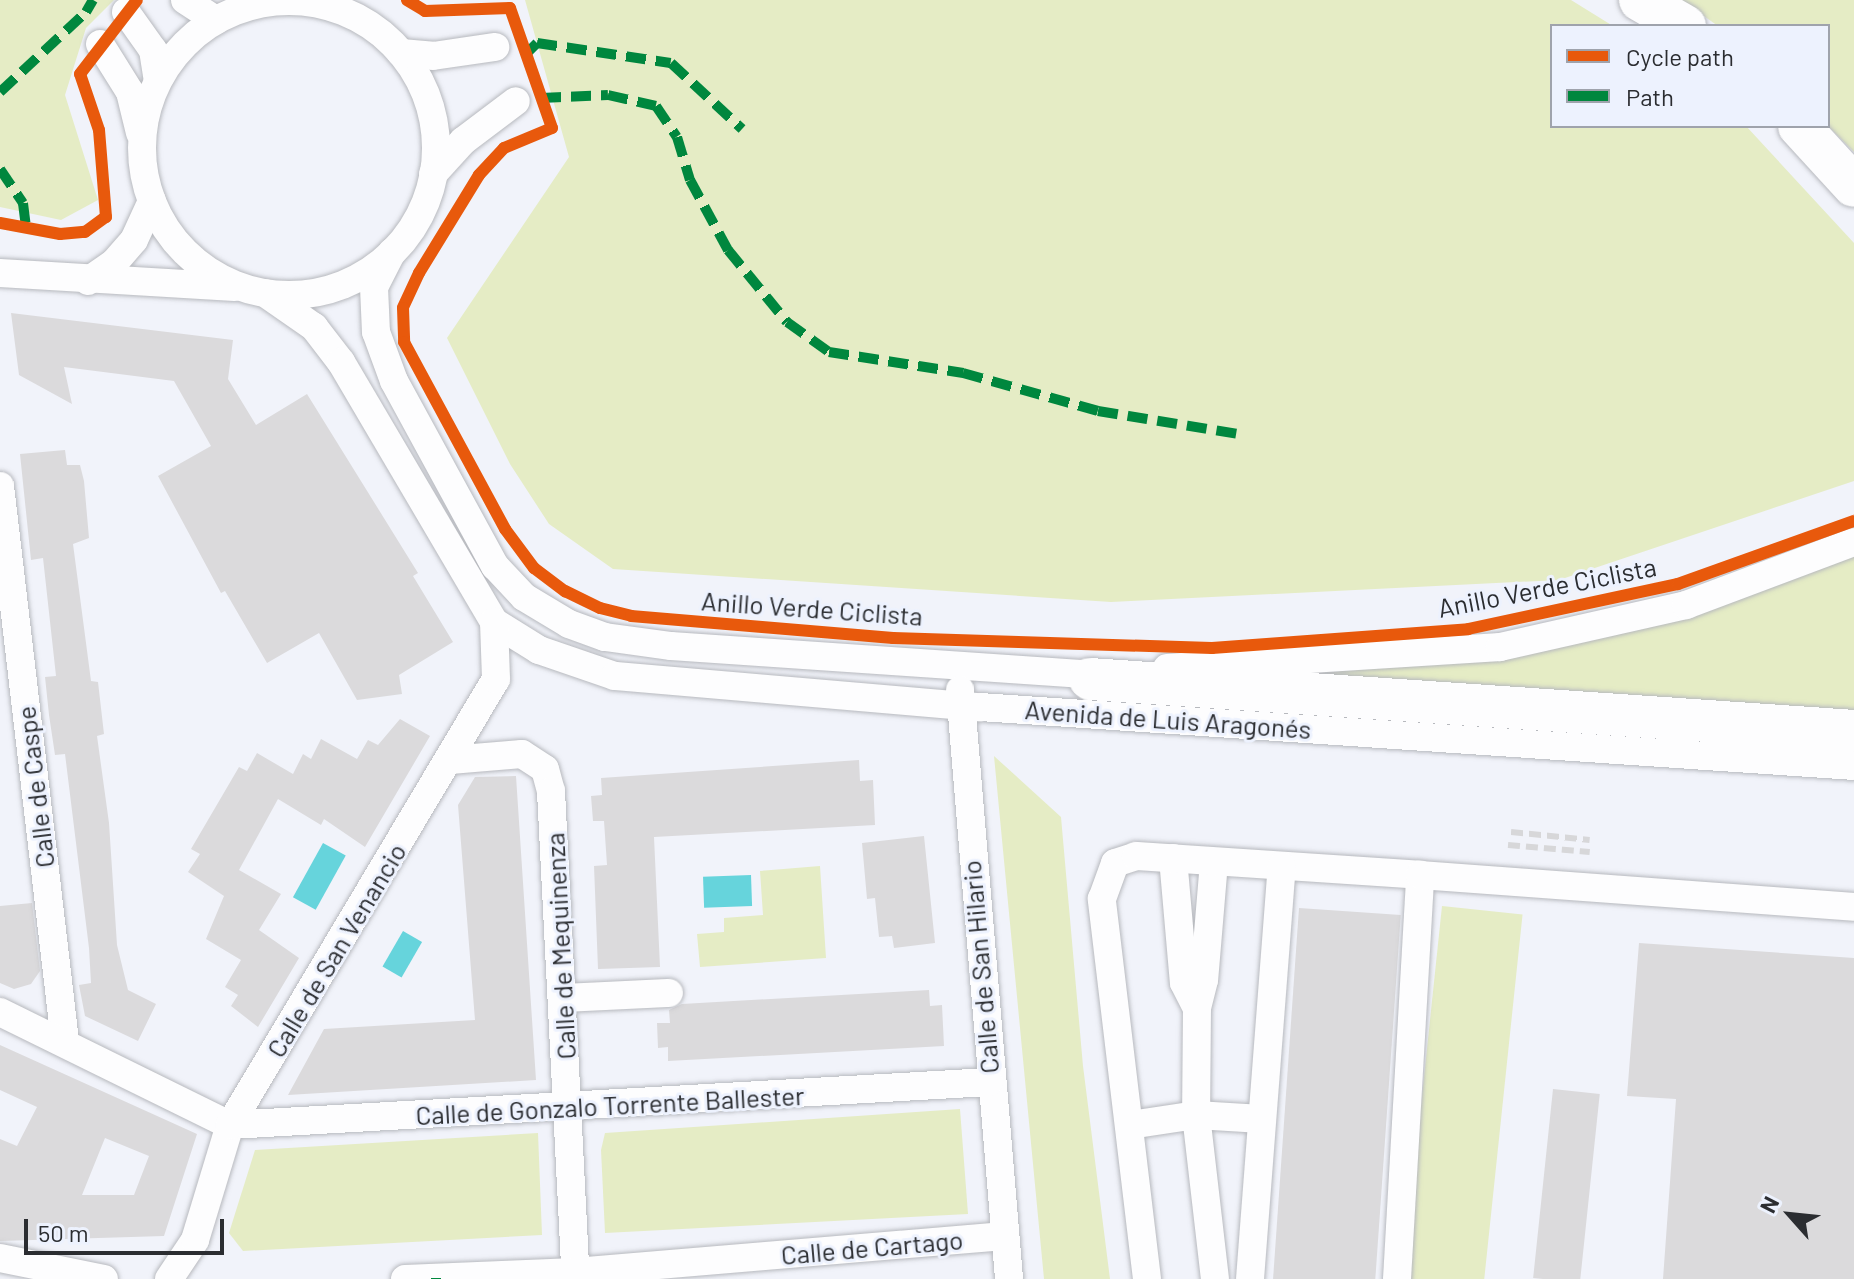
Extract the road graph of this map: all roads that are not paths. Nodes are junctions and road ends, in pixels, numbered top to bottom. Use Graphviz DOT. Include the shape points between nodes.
graph roads {
  1 [pos="185,0"];
  2 [pos="274,0"];
  3 [pos="1640,0"];
  4 [pos="126,12"];
  5 [pos="216,20"];
  6 [pos="1682,24"];
  7 [pos="100,44"];
  8 [pos="495,47"];
  9 [pos="401,53"];
  10 [pos="158,81"];
  11 [pos="516,101"];
  12 [pos="1801,128"];
  13 [pos="142,141"];
  14 [pos="433,174"];
  15 [pos="1854,186"];
  16 [pos="152,201"];
  17 [pos="392,252"];
  18 [pos="0,273"];
  19 [pos="88,281"];
  20 [pos="254,290"];
  21 [pos="0,486"];
  22 [pos="1854,542"];
  23 [pos="494,622"];
  24 [pos="935,665"];
  25 [pos="987,670"];
  26 [pos="1090,679"];
  27 [pos="960,696"];
  28 [pos="1854,731"];
  29 [pos="450,760"];
  30 [pos="1854,766"];
  31 [pos="1173,858"];
  32 [pos="1214,862"];
  33 [pos="1282,866"];
  34 [pos="1420,875"];
  35 [pos="1854,907"];
  36 [pos="669,993"];
  37 [pos="562,998"];
  38 [pos="1197,1008"];
  39 [pos="0,1012"];
  40 [pos="65,1041"];
  41 [pos="989,1082"];
  42 [pos="568,1110"];
  43 [pos="1196,1115"];
  44 [pos="1262,1119"];
  45 [pos="230,1125"];
  46 [pos="1130,1125"];
  47 [pos="1004,1236"];
  48 [pos="0,1258"];
  49 [pos="576,1275"];
  50 [pos="436,1278"];
  51 [pos="104,1279"];
  52 [pos="169,1279"];
  53 [pos="405,1279"];
  54 [pos="1009,1279"];
  55 [pos="1147,1279"];
  56 [pos="1215,1279"];
  57 [pos="1250,1279"];
  58 [pos="1397,1279"];
  1 -- 5 [label="street"];
  2 -- 5 [label="street"];
  2 -- 9 [label="street" via="344,11 376,28"];
  3 -- 6 [label="highway"];
  4 -- 10 [label="street" via="153,50"];
  5 -- 10 [label="street" via="173,57"];
  7 -- 13 [label="street" via="130,92"];
  8 -- 9 [label="street" via="433,56"];
  9 -- 14 [label="street" via="431,109"];
  10 -- 13 [label="street"];
  11 -- 14 [label="street" via="463,141"];
  12 -- 15 [label="highway"];
  13 -- 16 [label="street"];
  14 -- 17 [label="street" via="419,216"];
  16 -- 19 [label="street" via="134,240"];
  16 -- 20 [label="street" via="188,254"];
  17 -- 20 [label="street" via="333,287"];
  17 -- 24 [label="street, Avenida de Luis Aragonés" via="374,287 376,332 394,381 495,566 524,597 569,624 605,637"];
  18 -- 19 [label="street"];
  19 -- 20 [label="street"];
  20 -- 23 [label="street" via="314,327 341,362"];
  21 -- 40 [label="street, Calle de Caspe"];
  22 -- 26 [label="street, Avenida de Luis Aragonés" via="1686,605 1500,647 1150,669"];
  23 -- 27 [label="street, Avenida de Luis Aragonés" via="539,650 615,676"];
  23 -- 29 [label="street, Calle de San Venancio" via="496,679"];
  24 -- 25 [label="street, Avenida de Luis Aragonés"];
  24 -- 27 [label="street"];
  25 -- 26 [label="street, Avenida de Luis Aragonés"];
  25 -- 27 [label="street"];
  26 -- 28 [label="highway"];
  27 -- 30 [label="street, Avenida de Luis Aragonés"];
  27 -- 41 [label="street, Calle de San Hilario"];
  29 -- 37 [label="street, Calle de Mequinenza" via="522,754 545,769 551,791"];
  29 -- 45 [label="street, Calle de San Venancio"];
  31 -- 32 [label="street"];
  31 -- 38 [label="street" via="1184,983"];
  31 -- 46 [label="street" via="1136,856 1115,863 1102,899"];
  32 -- 33 [label="street"];
  32 -- 38 [label="street"];
  33 -- 34 [label="street"];
  33 -- 44 [label="street"];
  34 -- 35 [label="street"];
  34 -- 58 [label="street"];
  36 -- 37 [label="street"];
  37 -- 42 [label="street, Calle de Mequinenza"];
  38 -- 43 [label="street"];
  39 -- 40 [label="street"];
  40 -- 45 [label="street"];
  41 -- 42 [label="street, Calle de Gonzalo Torrente Ballester"];
  41 -- 47 [label="street, Calle de San Hilario"];
  42 -- 45 [label="street, Calle de Gonzalo Torrente Ballester"];
  42 -- 49 [label="street, Calle de Mequinenza"];
  43 -- 44 [label="street"];
  43 -- 46 [label="street"];
  43 -- 56 [label="street"];
  44 -- 57 [label="street"];
  45 -- 52 [label="street, Calle de San Venancio" via="195,1240"];
  46 -- 55 [label="street"];
  47 -- 49 [label="street, Calle de Cartago"];
  47 -- 54 [label="street, Calle de San Hilario"];
  48 -- 51 [label="street"];
  49 -- 50 [label="street, Calle de Cartago"];
  50 -- 53 [label="street, Calle de Cartago"];
}
